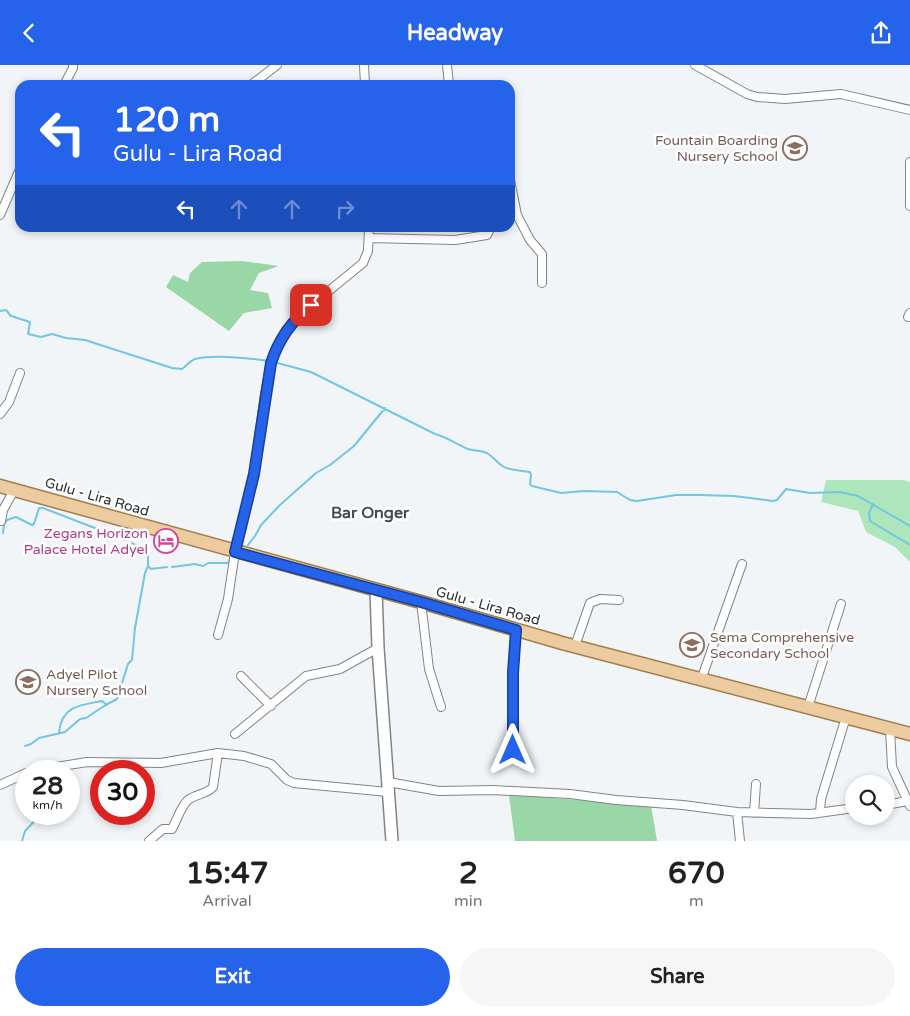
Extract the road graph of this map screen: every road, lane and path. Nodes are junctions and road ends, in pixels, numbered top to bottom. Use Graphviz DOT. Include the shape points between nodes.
graph roads {
  1 [pos="73,65"];
  2 [pos="278,65"];
  3 [pos="364,65"];
  4 [pos="447,65"];
  5 [pos="695,65"];
  6 [pos="67,80"];
  7 [pos="258,80"];
  8 [pos="365,80"];
  9 [pos="448,80"];
  10 [pos="910,111"];
  11 [pos="910,162"];
  12 [pos="15,180"];
  13 [pos="515,205"];
  14 [pos="910,206"];
  15 [pos="0,215"];
  16 [pos="369,232"];
  17 [pos="488,232"];
  18 [pos="369,238"];
  19 [pos="542,283"];
  20 [pos="20,373"];
  21 [pos="0,414"];
  22 [pos="0,485"];
  23 [pos="14,490"];
  24 [pos="1,519"];
  25 [pos="235,552"];
  26 [pos="742,564"];
  27 [pos="376,590"];
  28 [pos="619,600"];
  29 [pos="421,602"];
  30 [pos="841,604"];
  31 [pos="516,630"];
  32 [pos="218,635"];
  33 [pos="575,646"];
  34 [pos="378,648"];
  35 [pos="241,676"];
  36 [pos="702,680"];
  37 [pos="271,706"];
  38 [pos="441,707"];
  39 [pos="808,707"];
  40 [pos="846,717"];
  41 [pos="890,729"];
  42 [pos="910,734"];
  43 [pos="235,735"];
  44 [pos="513,750"];
  45 [pos="218,753"];
  46 [pos="80,763"];
  47 [pos="15,778"];
  48 [pos="0,785"];
  49 [pos="756,785"];
  50 [pos="388,787"];
  51 [pos="908,804"];
  52 [pos="895,805"];
  53 [pos="845,809"];
  54 [pos="737,812"];
  55 [pos="820,812"];
  56 [pos="754,813"];
  57 [pos="149,841"];
  58 [pos="392,841"];
  59 [pos="740,841"];
  1 -- 6 [label="street"];
  2 -- 7 [label="street"];
  3 -- 8 [label="street"];
  4 -- 9 [label="street"];
  5 -- 10 [label="street" via="757,97 785,99 840,94"];
  11 -- 14 [label="street"];
  12 -- 15 [label="street"];
  13 -- 19 [label="street" via="530,240 542,255"];
  16 -- 18 [label="street"];
  17 -- 18 [label="street" via="487,235 455,240"];
  18 -- 25 [label="street" via="363,263 297,317 276,348 268,378 254,474"];
  20 -- 21 [label="street" via="9,402"];
  22 -- 23 [label="main road, Gulu - Lira Road"];
  23 -- 24 [label="street"];
  23 -- 25 [label="main road, Gulu - Lira Road"];
  25 -- 27 [label="main road, Gulu - Lira Road"];
  25 -- 32 [label="street" via="228,599"];
  26 -- 36 [label="street"];
  27 -- 29 [label="main road, Gulu - Lira Road"];
  27 -- 34 [label="street"];
  28 -- 33 [label="street" via="600,599 590,603"];
  29 -- 31 [label="main road, Gulu - Lira Road"];
  29 -- 38 [label="street" via="429,669"];
  30 -- 39 [label="street"];
  31 -- 33 [label="main road, Gulu - Lira Road"];
  31 -- 44 [label="street"];
  33 -- 36 [label="main road, Gulu - Lira Road"];
  34 -- 37 [label="street" via="340,669 306,676"];
  34 -- 50 [label="street"];
  35 -- 37 [label="street"];
  36 -- 39 [label="main road, Gulu - Lira Road"];
  37 -- 43 [label="street"];
  39 -- 40 [label="main road, Gulu - Lira Road"];
  40 -- 41 [label="main road, Gulu - Lira Road"];
  40 -- 55 [label="street"];
  41 -- 42 [label="main road, Gulu - Lira Road"];
  41 -- 51 [label="street" via="892,767"];
  45 -- 46 [label="street" via="161,763"];
  45 -- 50 [label="street" via="272,764 294,783"];
  45 -- 57 [label="street" via="213,787 188,800 172,829 163,829"];
  47 -- 48 [label="street"];
  49 -- 56 [label="street"];
  50 -- 54 [label="street" via="570,794"];
  50 -- 58 [label="street"];
  51 -- 52 [label="street"];
  53 -- 55 [label="street"];
  54 -- 56 [label="street"];
  54 -- 59 [label="street"];
  55 -- 56 [label="street"];
}
